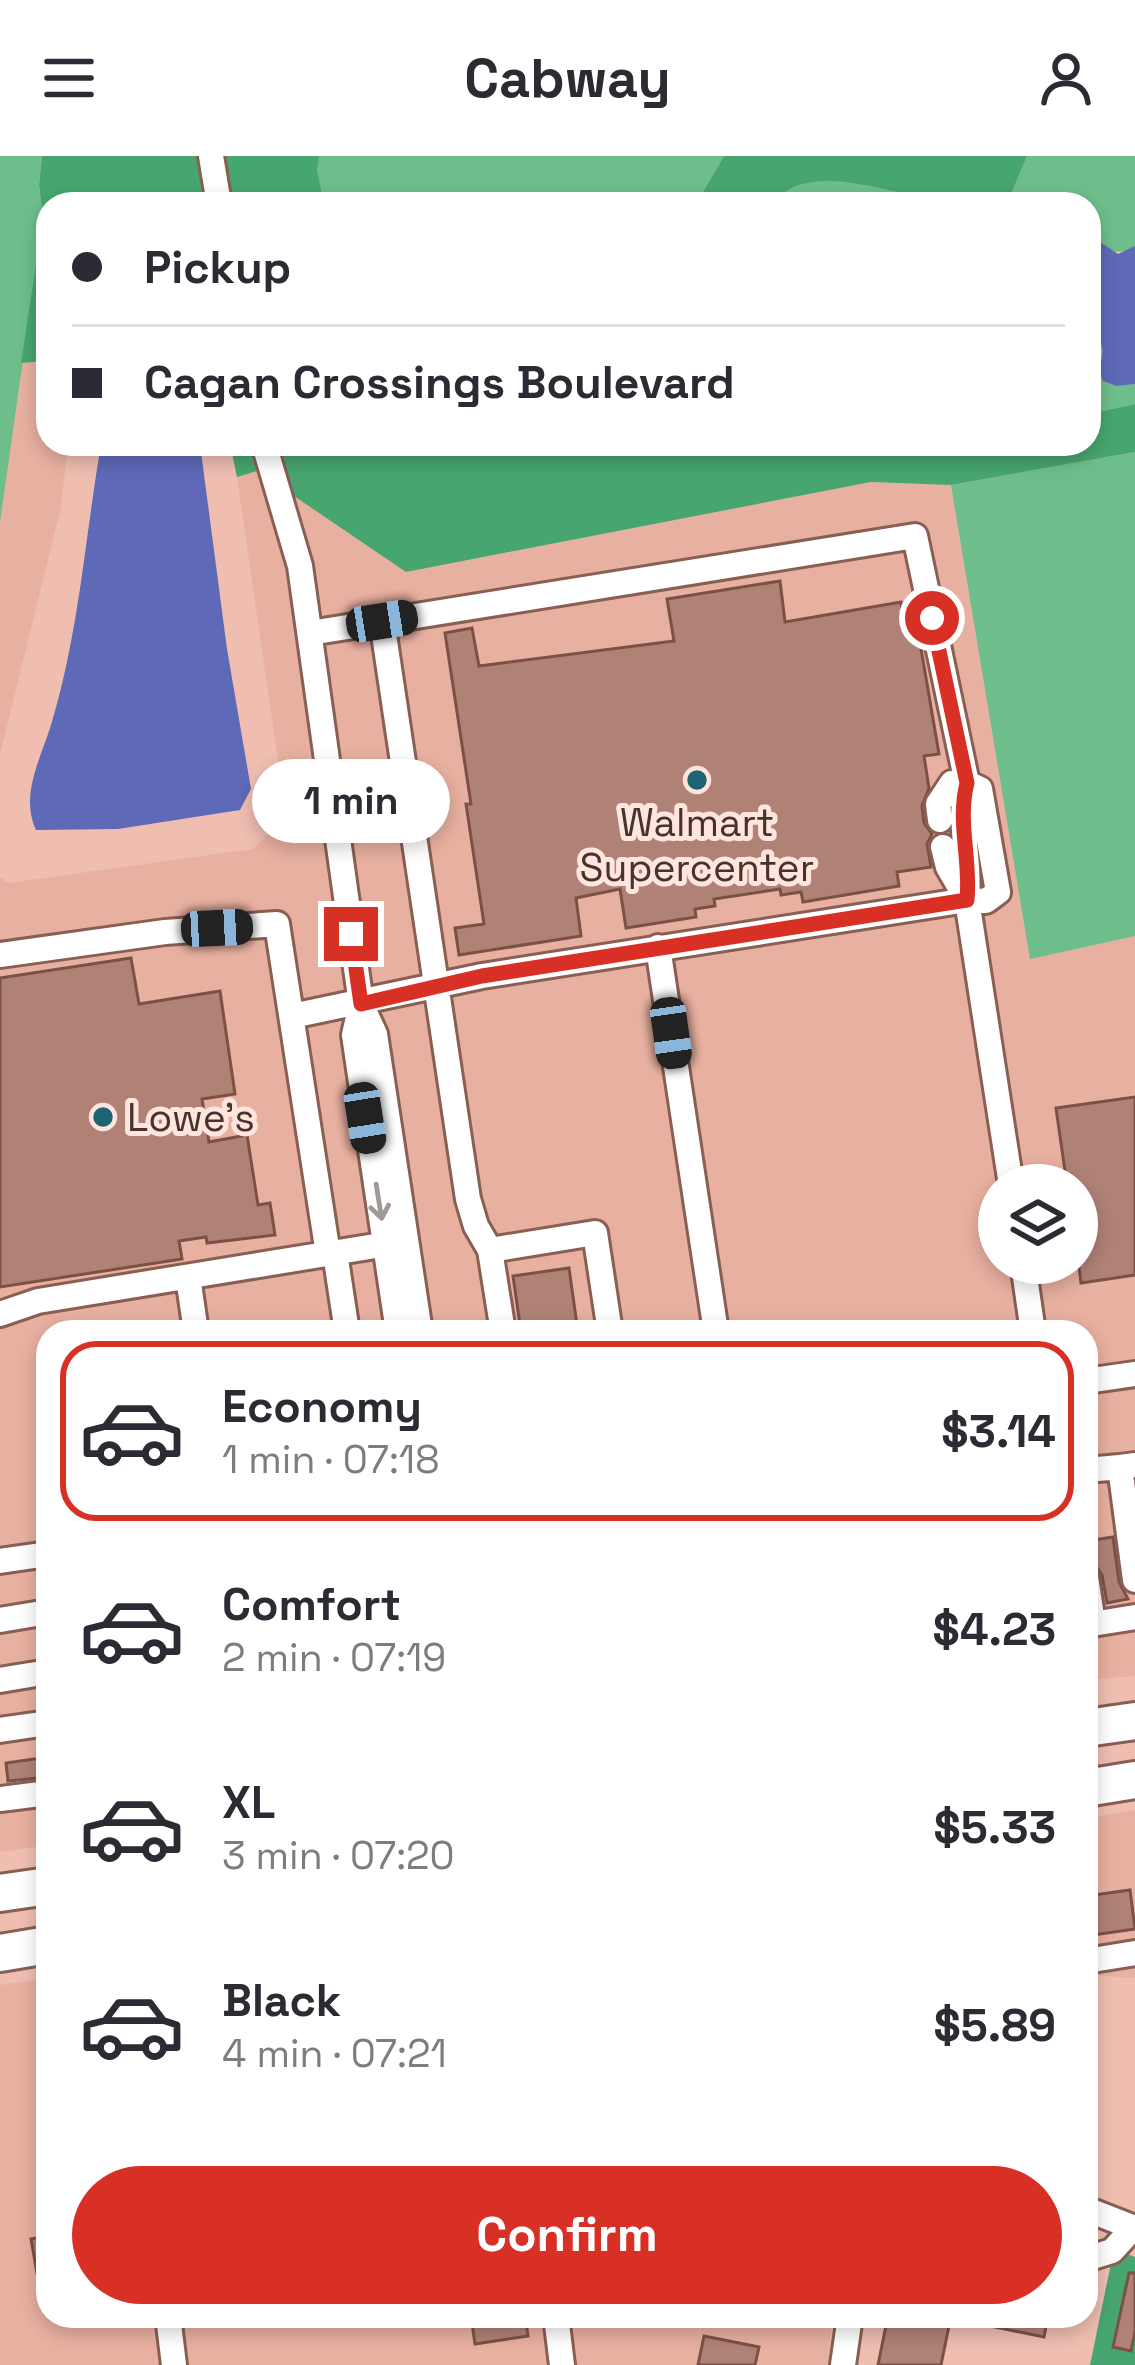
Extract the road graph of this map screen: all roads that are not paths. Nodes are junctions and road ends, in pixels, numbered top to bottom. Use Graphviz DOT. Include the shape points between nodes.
graph roads {
  1 [pos="211,156"];
  2 [pos="217,192"];
  3 [pos="268,456"];
  4 [pos="382,621"];
  5 [pos="310,633"];
  6 [pos="967,783"];
  7 [pos="943,819"];
  8 [pos="946,846"];
  9 [pos="967,900"];
  10 [pos="658,947"];
  11 [pos="0,955"];
  12 [pos="436,985"];
  13 [pos="361,1004"];
  14 [pos="292,1016"];
  15 [pos="1008,1164"];
  16 [pos="396,1242"];
  17 [pos="490,1250"];
  18 [pos="331,1254"];
  19 [pos="188,1277"];
  20 [pos="1026,1284"];
  21 [pos="0,1314"];
  22 [pos="194,1320"];
  23 [pos="345,1320"];
  24 [pos="398,1320"];
  25 [pos="417,1320"];
  26 [pos="500,1320"];
  27 [pos="608,1320"];
  28 [pos="714,1320"];
  29 [pos="1032,1320"];
  30 [pos="1135,1374"];
  31 [pos="1098,1379"];
  32 [pos="1128,1466"];
  33 [pos="1098,1469"];
  34 [pos="36,1556"];
  35 [pos="0,1561"];
  36 [pos="1135,1580"];
  37 [pos="36,1614"];
  38 [pos="1135,1617"];
  39 [pos="0,1620"];
  40 [pos="1098,1623"];
  41 [pos="36,1674"];
  42 [pos="0,1680"];
  43 [pos="1135,1721"];
  44 [pos="36,1726"];
  45 [pos="1098,1726"];
  46 [pos="0,1730"];
  47 [pos="1135,1780"];
  48 [pos="1098,1786"];
  49 [pos="36,1794"];
  50 [pos="0,1799"];
  51 [pos="28,1889"];
  52 [pos="0,1912"];
  53 [pos="1135,1937"];
  54 [pos="1098,1942"];
  55 [pos="36,1948"];
  56 [pos="0,1953"];
  57 [pos="1135,1953"];
  58 [pos="1098,1959"];
  59 [pos="1098,2214"];
  60 [pos="1134,2228"];
  61 [pos="1098,2256"];
  62 [pos="169,2328"];
  63 [pos="557,2328"];
  64 [pos="848,2328"];
  65 [pos="174,2365"];
  66 [pos="562,2365"];
  67 [pos="843,2365"];
  1 -- 2 [label="street"];
  3 -- 5 [label="street"];
  4 -- 5 [label="street"];
  4 -- 6 [label="street" via="916,536"];
  4 -- 12 [label="street"];
  5 -- 13 [label="street"];
  6 -- 7 [label="street" via="945,789"];
  6 -- 9 [label="street" via="980,788 998,892"];
  8 -- 9 [label="street"];
  9 -- 10 [label="street"];
  9 -- 15 [label="street"];
  10 -- 12 [label="street"];
  10 -- 28 [label="street"];
  11 -- 14 [label="street" via="277,924"];
  12 -- 13 [label="street"];
  12 -- 17 [label="street" via="468,1199"];
  13 -- 14 [label="street"];
  13 -- 16 [label="street" via="354,1035"];
  14 -- 18 [label="street"];
  16 -- 18 [label="street"];
  16 -- 24 [label="street"];
  16 -- 25 [label="street"];
  17 -- 26 [label="street"];
  17 -- 27 [label="street" via="595,1233"];
  18 -- 19 [label="street"];
  18 -- 23 [label="street"];
  19 -- 21 [label="street"];
  19 -- 22 [label="street"];
  20 -- 29 [label="street"];
  30 -- 31 [label="street"];
  32 -- 33 [label="street"];
  32 -- 36 [label="street"];
  34 -- 35 [label="street"];
  37 -- 39 [label="street"];
  38 -- 40 [label="street"];
  41 -- 42 [label="street"];
  43 -- 45 [label="highway"];
  44 -- 46 [label="street"];
  47 -- 48 [label="highway"];
  49 -- 50 [label="street"];
  51 -- 52 [label="highway" via="24,1902"];
  53 -- 54 [label="street"];
  55 -- 56 [label="highway"];
  57 -- 58 [label="street"];
  59 -- 60 [label="street"];
  60 -- 61 [label="street"];
  62 -- 65 [label="street"];
  63 -- 66 [label="street"];
  64 -- 67 [label="street"];
}
